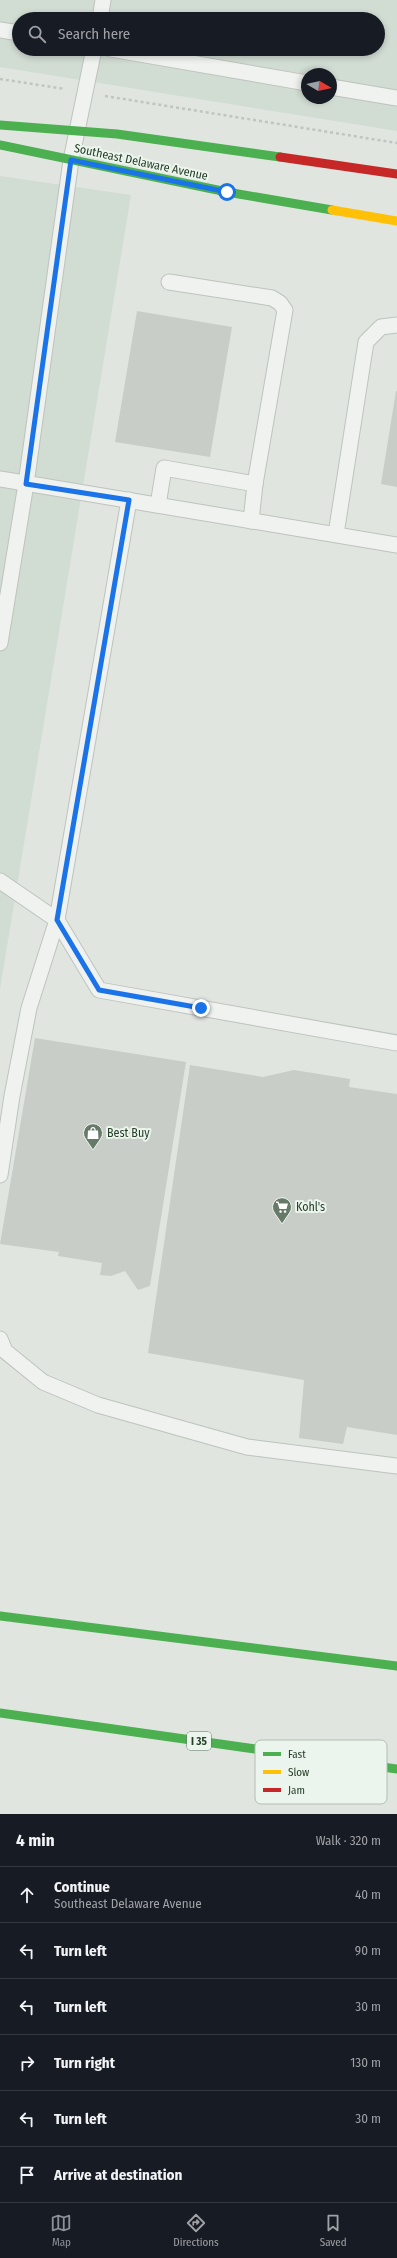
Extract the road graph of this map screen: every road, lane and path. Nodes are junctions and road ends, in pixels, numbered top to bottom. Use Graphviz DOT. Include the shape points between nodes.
graph roads {
  1 [pos="103,0"];
  2 [pos="101,12"];
  3 [pos="0,30"];
  4 [pos="12,32"];
  5 [pos="93,56"];
  6 [pos="151,56"];
  7 [pos="0,79"];
  8 [pos="301,82"];
  9 [pos="337,88"];
  10 [pos="85,92"];
  11 [pos="397,98"];
  12 [pos="0,125"];
  13 [pos="77,131"];
  14 [pos="397,143"];
  15 [pos="0,145"];
  16 [pos="71,160"];
  17 [pos="397,174"];
  18 [pos="397,221"];
  19 [pos="169,282"];
  20 [pos="397,325"];
  21 [pos="0,479"];
  22 [pos="26,484"];
  23 [pos="256,484"];
  24 [pos="129,500"];
  25 [pos="158,505"];
  26 [pos="251,521"];
  27 [pos="336,534"];
  28 [pos="397,544"];
  29 [pos="0,643"];
  30 [pos="0,881"];
  31 [pos="57,920"];
  32 [pos="397,1043"];
  33 [pos="0,1174"];
  34 [pos="0,1339"];
  35 [pos="397,1466"];
  36 [pos="0,1616"];
  37 [pos="397,1666"];
  38 [pos="0,1713"];
  39 [pos="255,1749"];
  40 [pos="387,1768"];
  41 [pos="397,1769"];
  1 -- 2 [label="lane"];
  3 -- 4 [label="lane"];
  5 -- 10 [label="lane"];
  6 -- 8 [label="lane"];
  7 -- 10 [label="path"];
  9 -- 11 [label="lane"];
  10 -- 13 [label="lane"];
  10 -- 14 [label="path"];
  12 -- 13 [label="main road, Southeast Delaware Avenue"];
  13 -- 16 [label="lane"];
  13 -- 17 [label="main road, Southeast Delaware Avenue" via="117,134"];
  15 -- 16 [label="main road, Southeast Delaware Avenue"];
  16 -- 18 [label="main road, Southeast Delaware Avenue" via="227,192"];
  16 -- 22 [label="lane"];
  19 -- 23 [label="lane" via="272,298 285,310"];
  20 -- 27 [label="lane" via="381,327 366,342"];
  21 -- 22 [label="lane"];
  22 -- 24 [label="lane"];
  22 -- 29 [label="lane"];
  23 -- 25 [label="lane" via="164,468"];
  23 -- 26 [label="lane"];
  24 -- 25 [label="lane"];
  24 -- 31 [label="lane"];
  25 -- 26 [label="lane"];
  26 -- 27 [label="lane"];
  27 -- 28 [label="lane"];
  30 -- 31 [label="lane"];
  31 -- 32 [label="lane" via="99,990"];
  31 -- 33 [label="lane" via="29,1008"];
  34 -- 35 [label="lane" via="5,1352 43,1382 98,1405 247,1447"];
  36 -- 37 [label="main road"];
  38 -- 39 [label="main road, I 35"];
  40 -- 41 [label="main road, I 35"];
}
